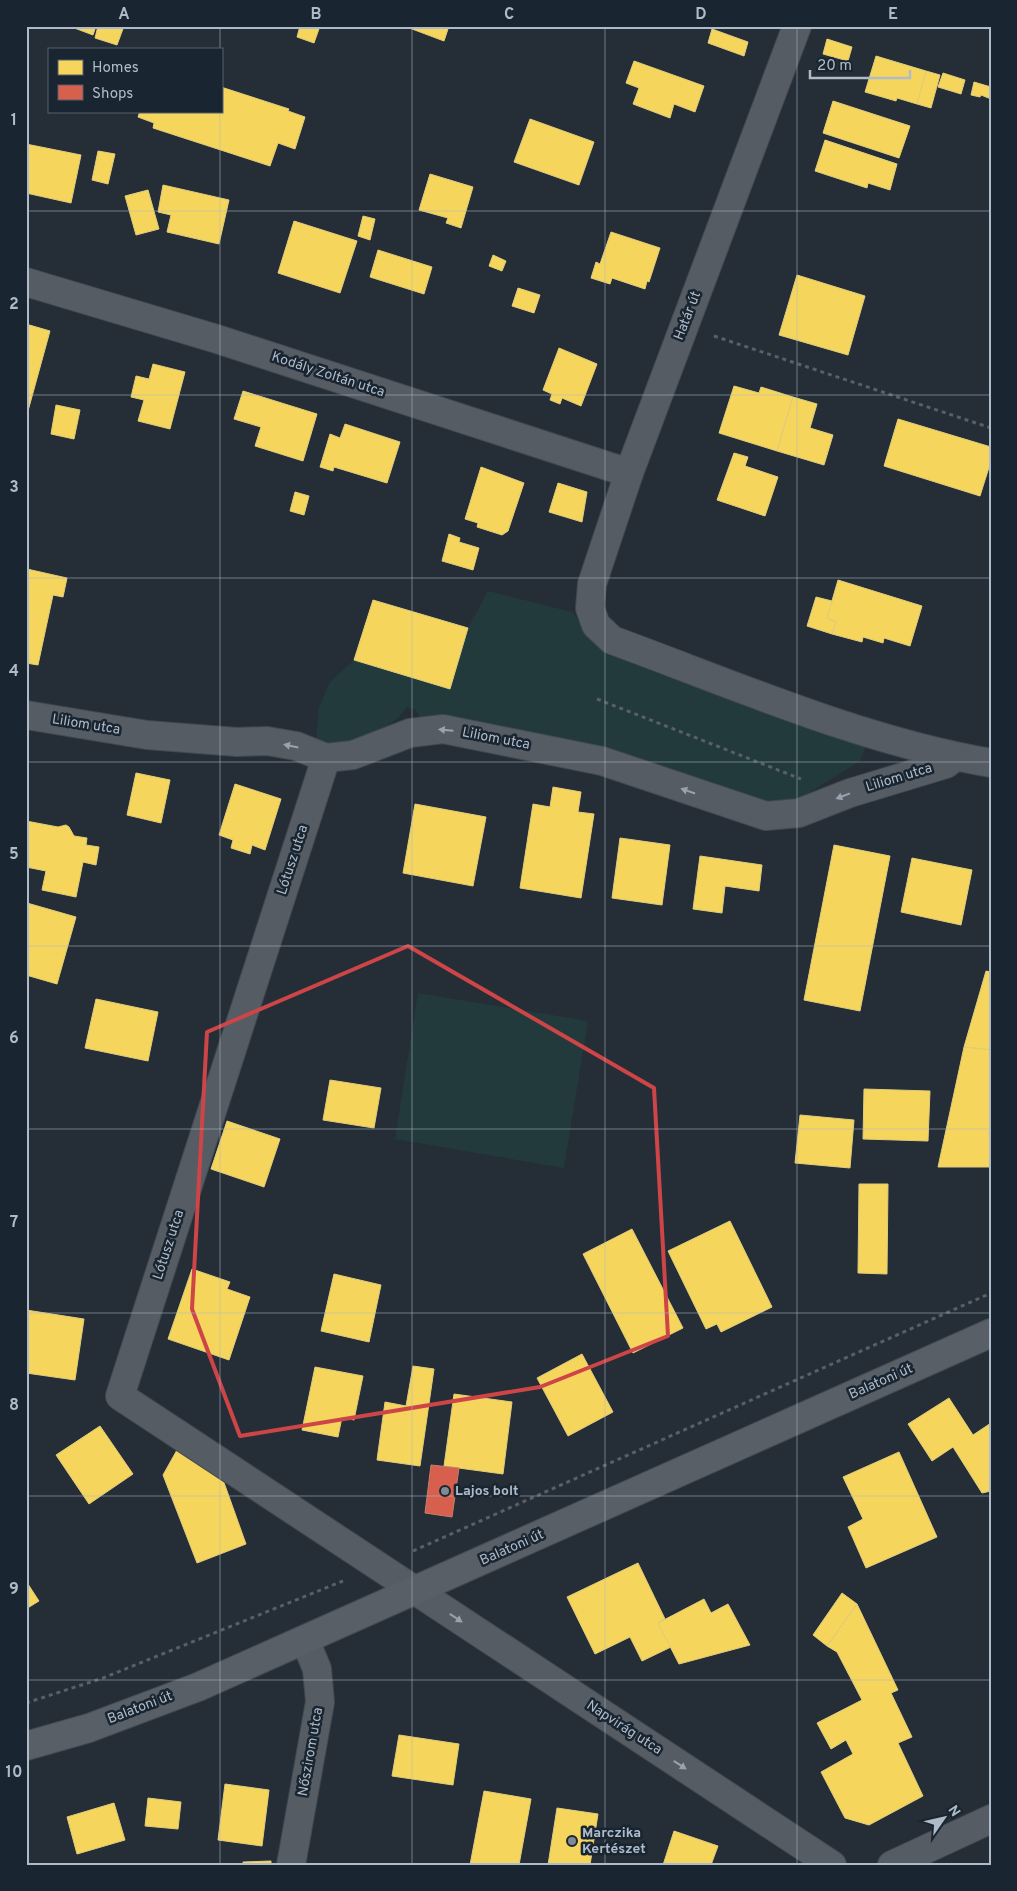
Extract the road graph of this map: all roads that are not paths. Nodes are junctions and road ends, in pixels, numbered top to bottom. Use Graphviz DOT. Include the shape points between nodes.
graph roads {
  1 [pos="797,26"];
  2 [pos="26,282"];
  3 [pos="629,473"];
  4 [pos="590,608"];
  5 [pos="26,715"];
  6 [pos="955,757"];
  7 [pos="326,758"];
  8 [pos="991,763"];
  9 [pos="991,1333"];
  10 [pos="416,1591"];
  11 [pos="305,1640"];
  12 [pos="26,1746"];
  13 [pos="991,1818"];
  14 [pos="291,1865"];
  15 [pos="832,1865"];
  16 [pos="892,1865"];
  1 -- 3 [label="street, Határ út"];
  2 -- 3 [label="street, Kodály Zoltán utca" via="217,339"];
  3 -- 4 [label="street, Határ út" via="592,584"];
  4 -- 6 [label="street, Liliom utca" via="596,625 612,640 837,722"];
  7 -- 5 [label="street, Liliom utca, one-way" via="296,746 148,735"];
  6 -- 7 [label="street, Liliom utca, one-way" via="946,764 850,793 799,814 766,816 602,761 443,729 410,733 353,755"];
  6 -- 8 [label="street, Liliom utca"];
  7 -- 10 [label="street, Lótusz utca" via="120,1396"];
  9 -- 10 [label="main road, Balatoni út"];
  10 -- 11 [label="main road, Balatoni út"];
  10 -- 15 [label="street, Napvirág utca, one-way"];
  11 -- 12 [label="main road, Balatoni út" via="189,1690 89,1728"];
  11 -- 14 [label="street, Nőszirom utca" via="318,1668 320,1702"];
  13 -- 16 [label="street"];
}
